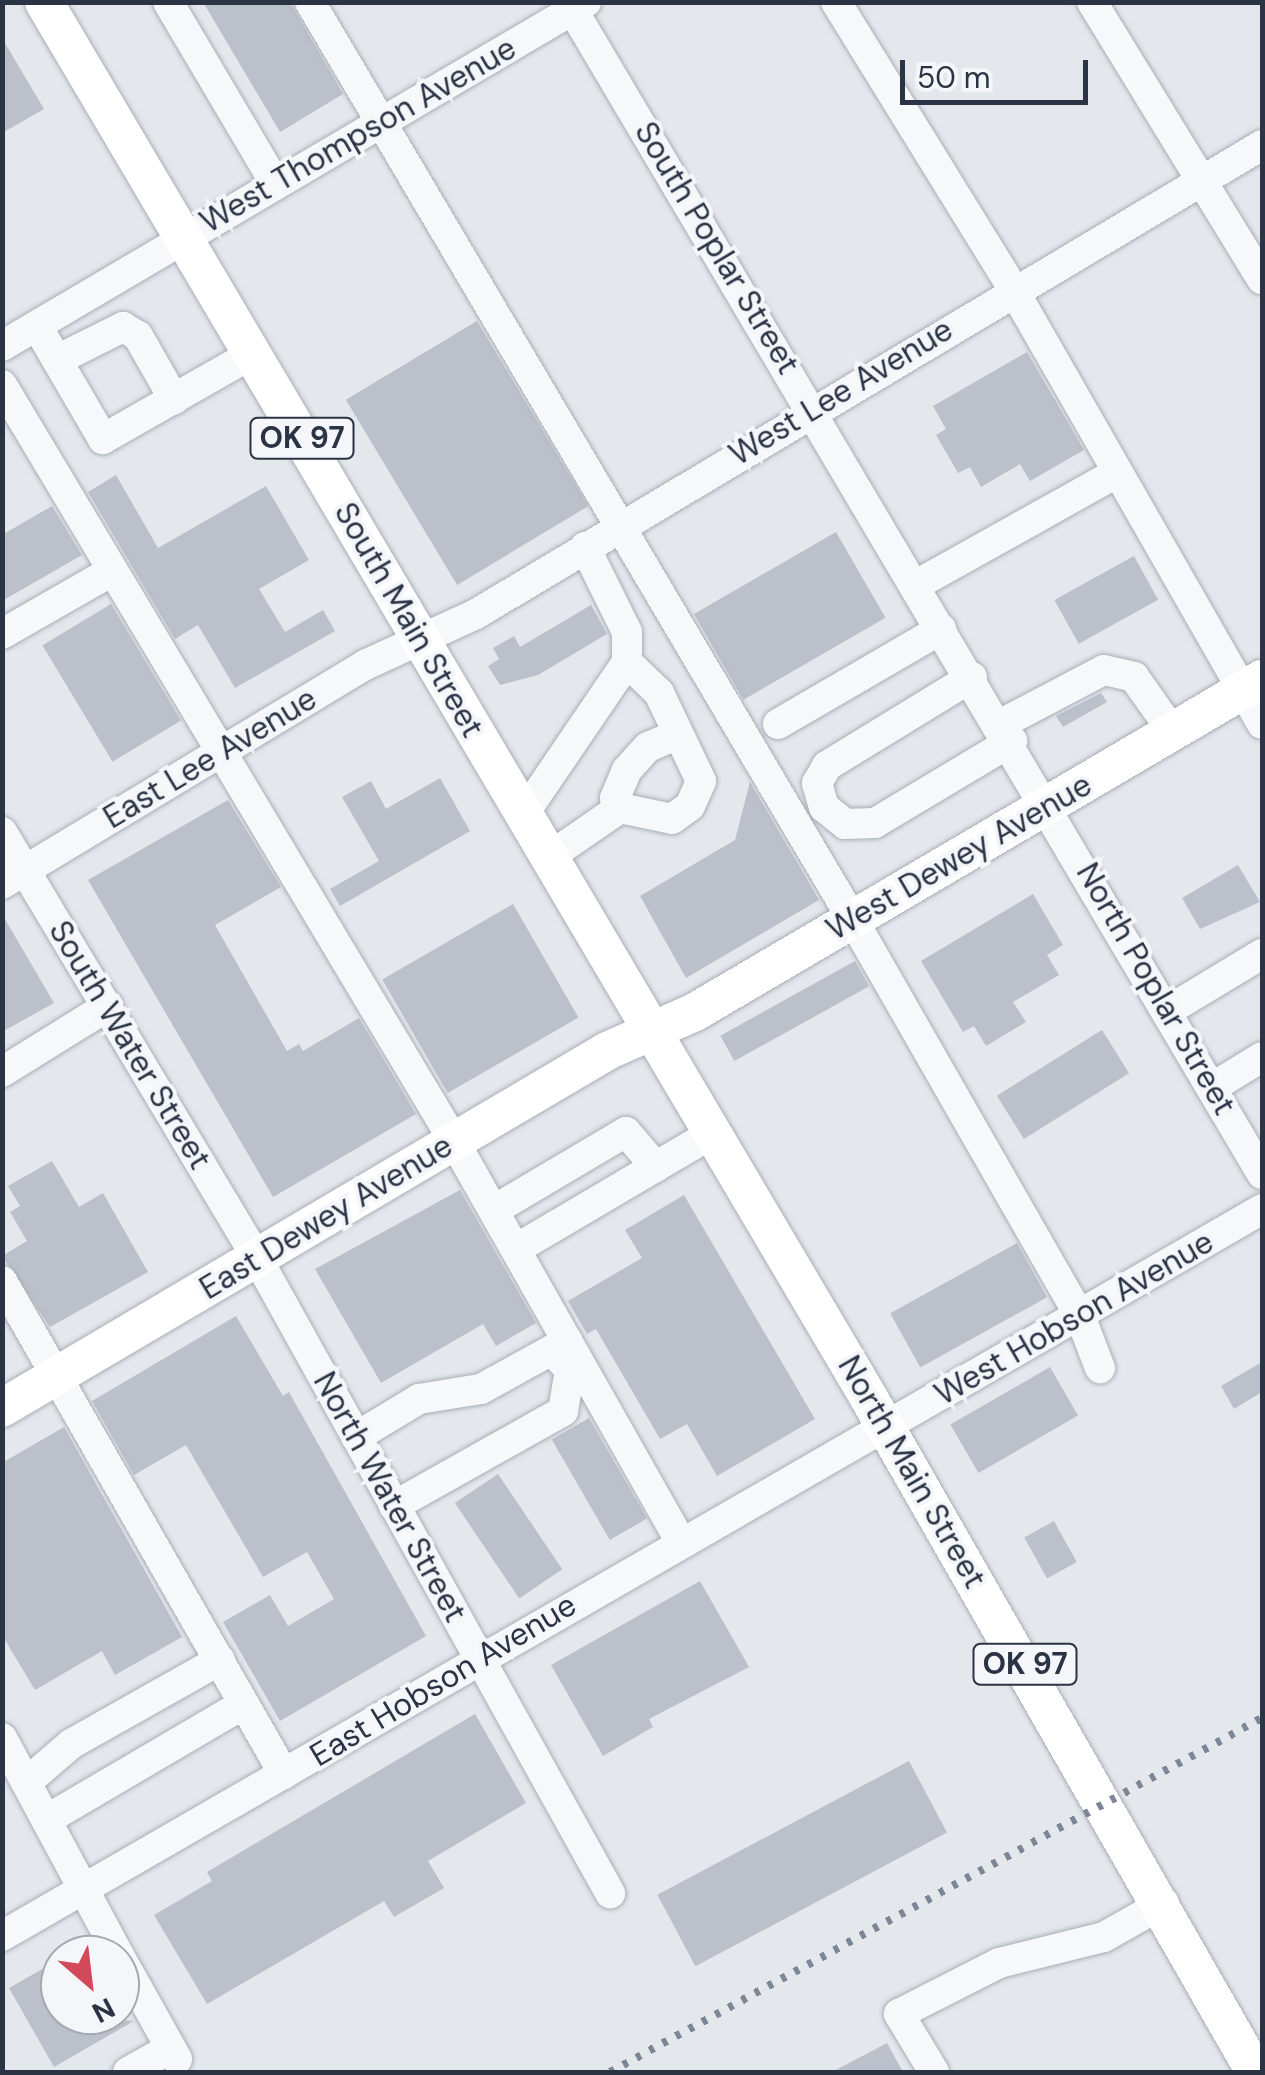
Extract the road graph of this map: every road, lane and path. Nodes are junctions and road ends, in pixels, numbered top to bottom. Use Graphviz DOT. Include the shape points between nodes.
graph roads {
  1 [pos="44,2"];
  2 [pos="168,2"];
  3 [pos="310,2"];
  4 [pos="836,2"];
  5 [pos="1092,2"];
  6 [pos="576,5"];
  7 [pos="378,121"];
  8 [pos="1262,145"];
  9 [pos="1203,180"];
  10 [pos="275,183"];
  11 [pos="182,238"];
  12 [pos="1262,279"];
  13 [pos="1013,289"];
  14 [pos="37,326"];
  15 [pos="2,346"];
  16 [pos="252,354"];
  17 [pos="57,360"];
  18 [pos="2,384"];
  19 [pos="174,399"];
  20 [pos="814,408"];
  21 [pos="1118,472"];
  22 [pos="620,524"];
  23 [pos="585,546"];
  24 [pos="112,571"];
  25 [pos="916,586"];
  26 [pos="941,629"];
  27 [pos="2,634"];
  28 [pos="420,639"];
  29 [pos="627,662"];
  30 [pos="972,677"];
  31 [pos="1253,685"];
  32 [pos="778,724"];
  33 [pos="1262,724"];
  34 [pos="1173,732"];
  35 [pos="1007,733"];
  36 [pos="676,735"];
  37 [pos="219,751"];
  38 [pos="1050,804"];
  39 [pos="620,808"];
  40 [pos="523,815"];
  41 [pos="2,832"];
  42 [pos="548,857"];
  43 [pos="14,878"];
  44 [pos="853,920"];
  45 [pos="1262,954"];
  46 [pos="108,1006"];
  47 [pos="1169,1010"];
  48 [pos="653,1030"];
  49 [pos="1262,1057"];
  50 [pos="2,1072"];
  51 [pos="1213,1087"];
  52 [pos="713,1133"];
  53 [pos="454,1141"];
  54 [pos="656,1167"];
  55 [pos="1262,1174"];
  56 [pos="1262,1209"];
  57 [pos="494,1210"];
  58 [pos="516,1249"];
  59 [pos="257,1258"];
  60 [pos="2,1281"];
  61 [pos="1080,1316"];
  62 [pos="561,1346"];
  63 [pos="1100,1368"];
  64 [pos="60,1374"];
  65 [pos="2,1408"];
  66 [pos="886,1426"];
  67 [pos="356,1437"];
  68 [pos="394,1506"];
  69 [pos="680,1540"];
  70 [pos="481,1658"];
  71 [pos="220,1660"];
  72 [pos="244,1704"];
  73 [pos="2,1738"];
  74 [pos="284,1774"];
  75 [pos="27,1782"];
  76 [pos="46,1820"];
  77 [pos="84,1892"];
  78 [pos="610,1894"];
  79 [pos="1164,1903"];
  80 [pos="108,1935"];
  81 [pos="2,1936"];
  82 [pos="140,1993"];
  83 [pos="128,2072"];
  84 [pos="934,2072"];
  85 [pos="1255,2072"];
  1 -- 11 [label="main road, South Main Street / OK 97"];
  2 -- 10 [label="street"];
  3 -- 7 [label="street"];
  4 -- 13 [label="street"];
  5 -- 9 [label="street"];
  6 -- 7 [label="street, West Thompson Avenue"];
  6 -- 20 [label="street, South Poplar Street"];
  7 -- 10 [label="street, West Thompson Avenue"];
  7 -- 22 [label="street"];
  8 -- 9 [label="street, West Lee Avenue"];
  9 -- 12 [label="street"];
  9 -- 13 [label="street, West Lee Avenue"];
  10 -- 11 [label="street, West Thompson Avenue"];
  11 -- 14 [label="street, West Thompson Avenue"];
  11 -- 16 [label="main road, South Main Street / OK 97"];
  13 -- 20 [label="street, West Lee Avenue"];
  13 -- 21 [label="street"];
  14 -- 15 [label="street, West Thompson Avenue"];
  14 -- 17 [label="street"];
  16 -- 19 [label="street"];
  16 -- 28 [label="main road, South Main Street / OK 97"];
  17 -- 19 [label="street" via="123,327 138,336"];
  17 -- 19 [label="street" via="103,440"];
  18 -- 24 [label="street"];
  20 -- 22 [label="street, West Lee Avenue"];
  20 -- 25 [label="street, South Poplar Street"];
  21 -- 25 [label="street"];
  21 -- 31 [label="street"];
  22 -- 23 [label="street, West Lee Avenue"];
  22 -- 44 [label="street"];
  23 -- 28 [label="street, West Lee Avenue"];
  23 -- 29 [label="street" via="627,632"];
  24 -- 27 [label="street"];
  24 -- 37 [label="street"];
  25 -- 26 [label="street, South Poplar Street"];
  26 -- 30 [label="street, South Poplar Street"];
  26 -- 32 [label="street"];
  28 -- 37 [label="street, East Lee Avenue"];
  28 -- 40 [label="main road, South Main Street / OK 97"];
  29 -- 36 [label="street" via="659,693"];
  29 -- 40 [label="street"];
  30 -- 35 [label="street, South Poplar Street"];
  30 -- 35 [label="street" via="827,766 817,783 824,808 845,824 875,822"];
  31 -- 33 [label="street"];
  31 -- 34 [label="main road, West Dewey Avenue"];
  34 -- 35 [label="street" via="1144,686 1104,670"];
  34 -- 38 [label="main road, West Dewey Avenue"];
  35 -- 38 [label="street, South Poplar Street"];
  36 -- 39 [label="street" via="648,748 628,770 615,798"];
  36 -- 39 [label="street" via="701,781 690,806 654,820"];
  37 -- 43 [label="street, East Lee Avenue"];
  37 -- 53 [label="street"];
  38 -- 44 [label="main road, West Dewey Avenue"];
  38 -- 47 [label="street, North Poplar Street"];
  39 -- 42 [label="street"];
  40 -- 42 [label="main road, South Main Street / OK 97"];
  41 -- 43 [label="street, South Water Street"];
  42 -- 48 [label="main road, South Main Street / OK 97"];
  43 -- 46 [label="street, South Water Street"];
  44 -- 48 [label="main road, West Dewey Avenue"];
  44 -- 61 [label="street"];
  45 -- 47 [label="street"];
  46 -- 50 [label="street"];
  46 -- 59 [label="street, South Water Street"];
  47 -- 51 [label="street, North Poplar Street"];
  48 -- 52 [label="main road, North Main Street / OK 97"];
  48 -- 53 [label="main road, East Dewey Avenue"];
  49 -- 51 [label="street"];
  51 -- 55 [label="street, North Poplar Street"];
  52 -- 54 [label="street"];
  52 -- 66 [label="main road, North Main Street / OK 97"];
  53 -- 57 [label="street"];
  53 -- 59 [label="main road, East Dewey Avenue"];
  54 -- 57 [label="street" via="626,1132"];
  54 -- 58 [label="street"];
  56 -- 61 [label="street, West Hobson Avenue"];
  57 -- 58 [label="street"];
  58 -- 62 [label="street"];
  59 -- 64 [label="main road, East Dewey Avenue"];
  59 -- 67 [label="street, North Water Street"];
  60 -- 64 [label="street"];
  61 -- 63 [label="street"];
  61 -- 66 [label="street, West Hobson Avenue"];
  62 -- 67 [label="street" via="481,1388 419,1399"];
  62 -- 68 [label="street" via="570,1370 563,1411"];
  62 -- 69 [label="street"];
  64 -- 65 [label="main road, East Dewey Avenue"];
  64 -- 71 [label="street"];
  66 -- 69 [label="street, East Hobson Avenue"];
  66 -- 79 [label="main road, North Main Street / OK 97"];
  67 -- 68 [label="street, North Water Street"];
  68 -- 70 [label="street, North Water Street"];
  69 -- 70 [label="street, East Hobson Avenue"];
  70 -- 74 [label="street, East Hobson Avenue"];
  70 -- 78 [label="street, North Water Street"];
  71 -- 72 [label="street"];
  71 -- 75 [label="street" via="72,1744"];
  72 -- 74 [label="street"];
  72 -- 76 [label="street"];
  73 -- 75 [label="street"];
  74 -- 77 [label="street, East Hobson Avenue"];
  75 -- 76 [label="street"];
  76 -- 77 [label="street"];
  77 -- 80 [label="street"];
  77 -- 81 [label="street, East Hobson Avenue"];
  79 -- 84 [label="street" via="1104,1937 999,1963 899,2014"];
  79 -- 85 [label="main road, North Main Street / OK 97"];
  82 -- 83 [label="street" via="174,2054"];
}
